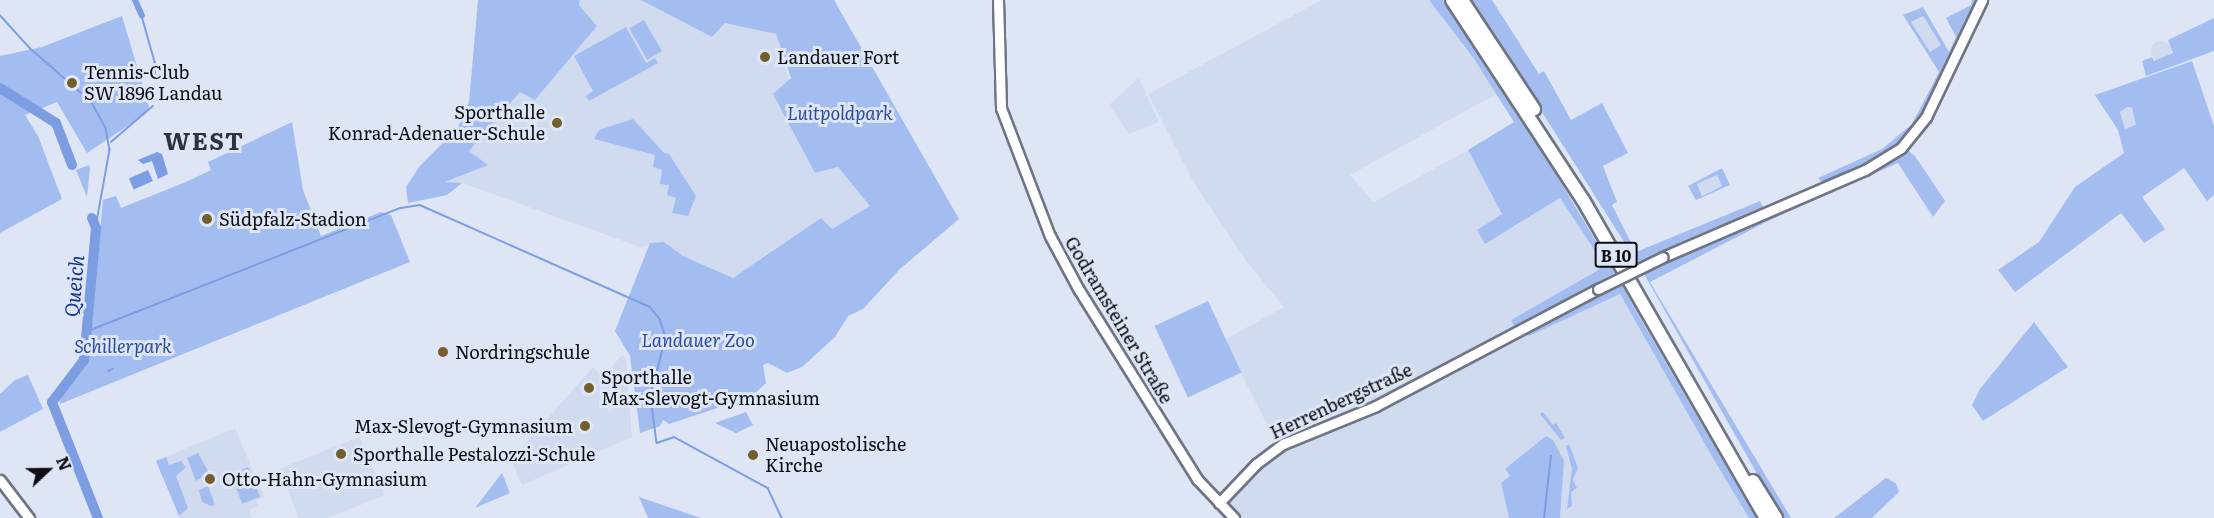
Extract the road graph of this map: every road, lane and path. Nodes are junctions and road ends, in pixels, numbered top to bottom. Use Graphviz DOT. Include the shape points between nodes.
graph roads {
  1 [pos="998,0"];
  2 [pos="1452,0"];
  3 [pos="1462,0"];
  4 [pos="1982,0"];
  5 [pos="0,480"];
  6 [pos="1219,503"];
  7 [pos="29,518"];
  8 [pos="1234,518"];
  9 [pos="1766,518"];
  10 [pos="1776,518"];
  1 -- 6 [label="main road, Godramsteiner Straße" via="1001,108 1041,216 1083,297 1197,479"];
  2 -- 9 [label="highway, B 10" via="1583,200"];
  3 -- 10 [label="highway, B 10" via="1590,196"];
  4 -- 6 [label="main road, Herrenbergstraße, bridge" via="1926,117 1901,148 1864,170 1598,288 1376,406 1280,446 1256,464"];
  5 -- 7 [label="main road"];
  6 -- 8 [label="main road, Godramsteiner Straße"];
}
